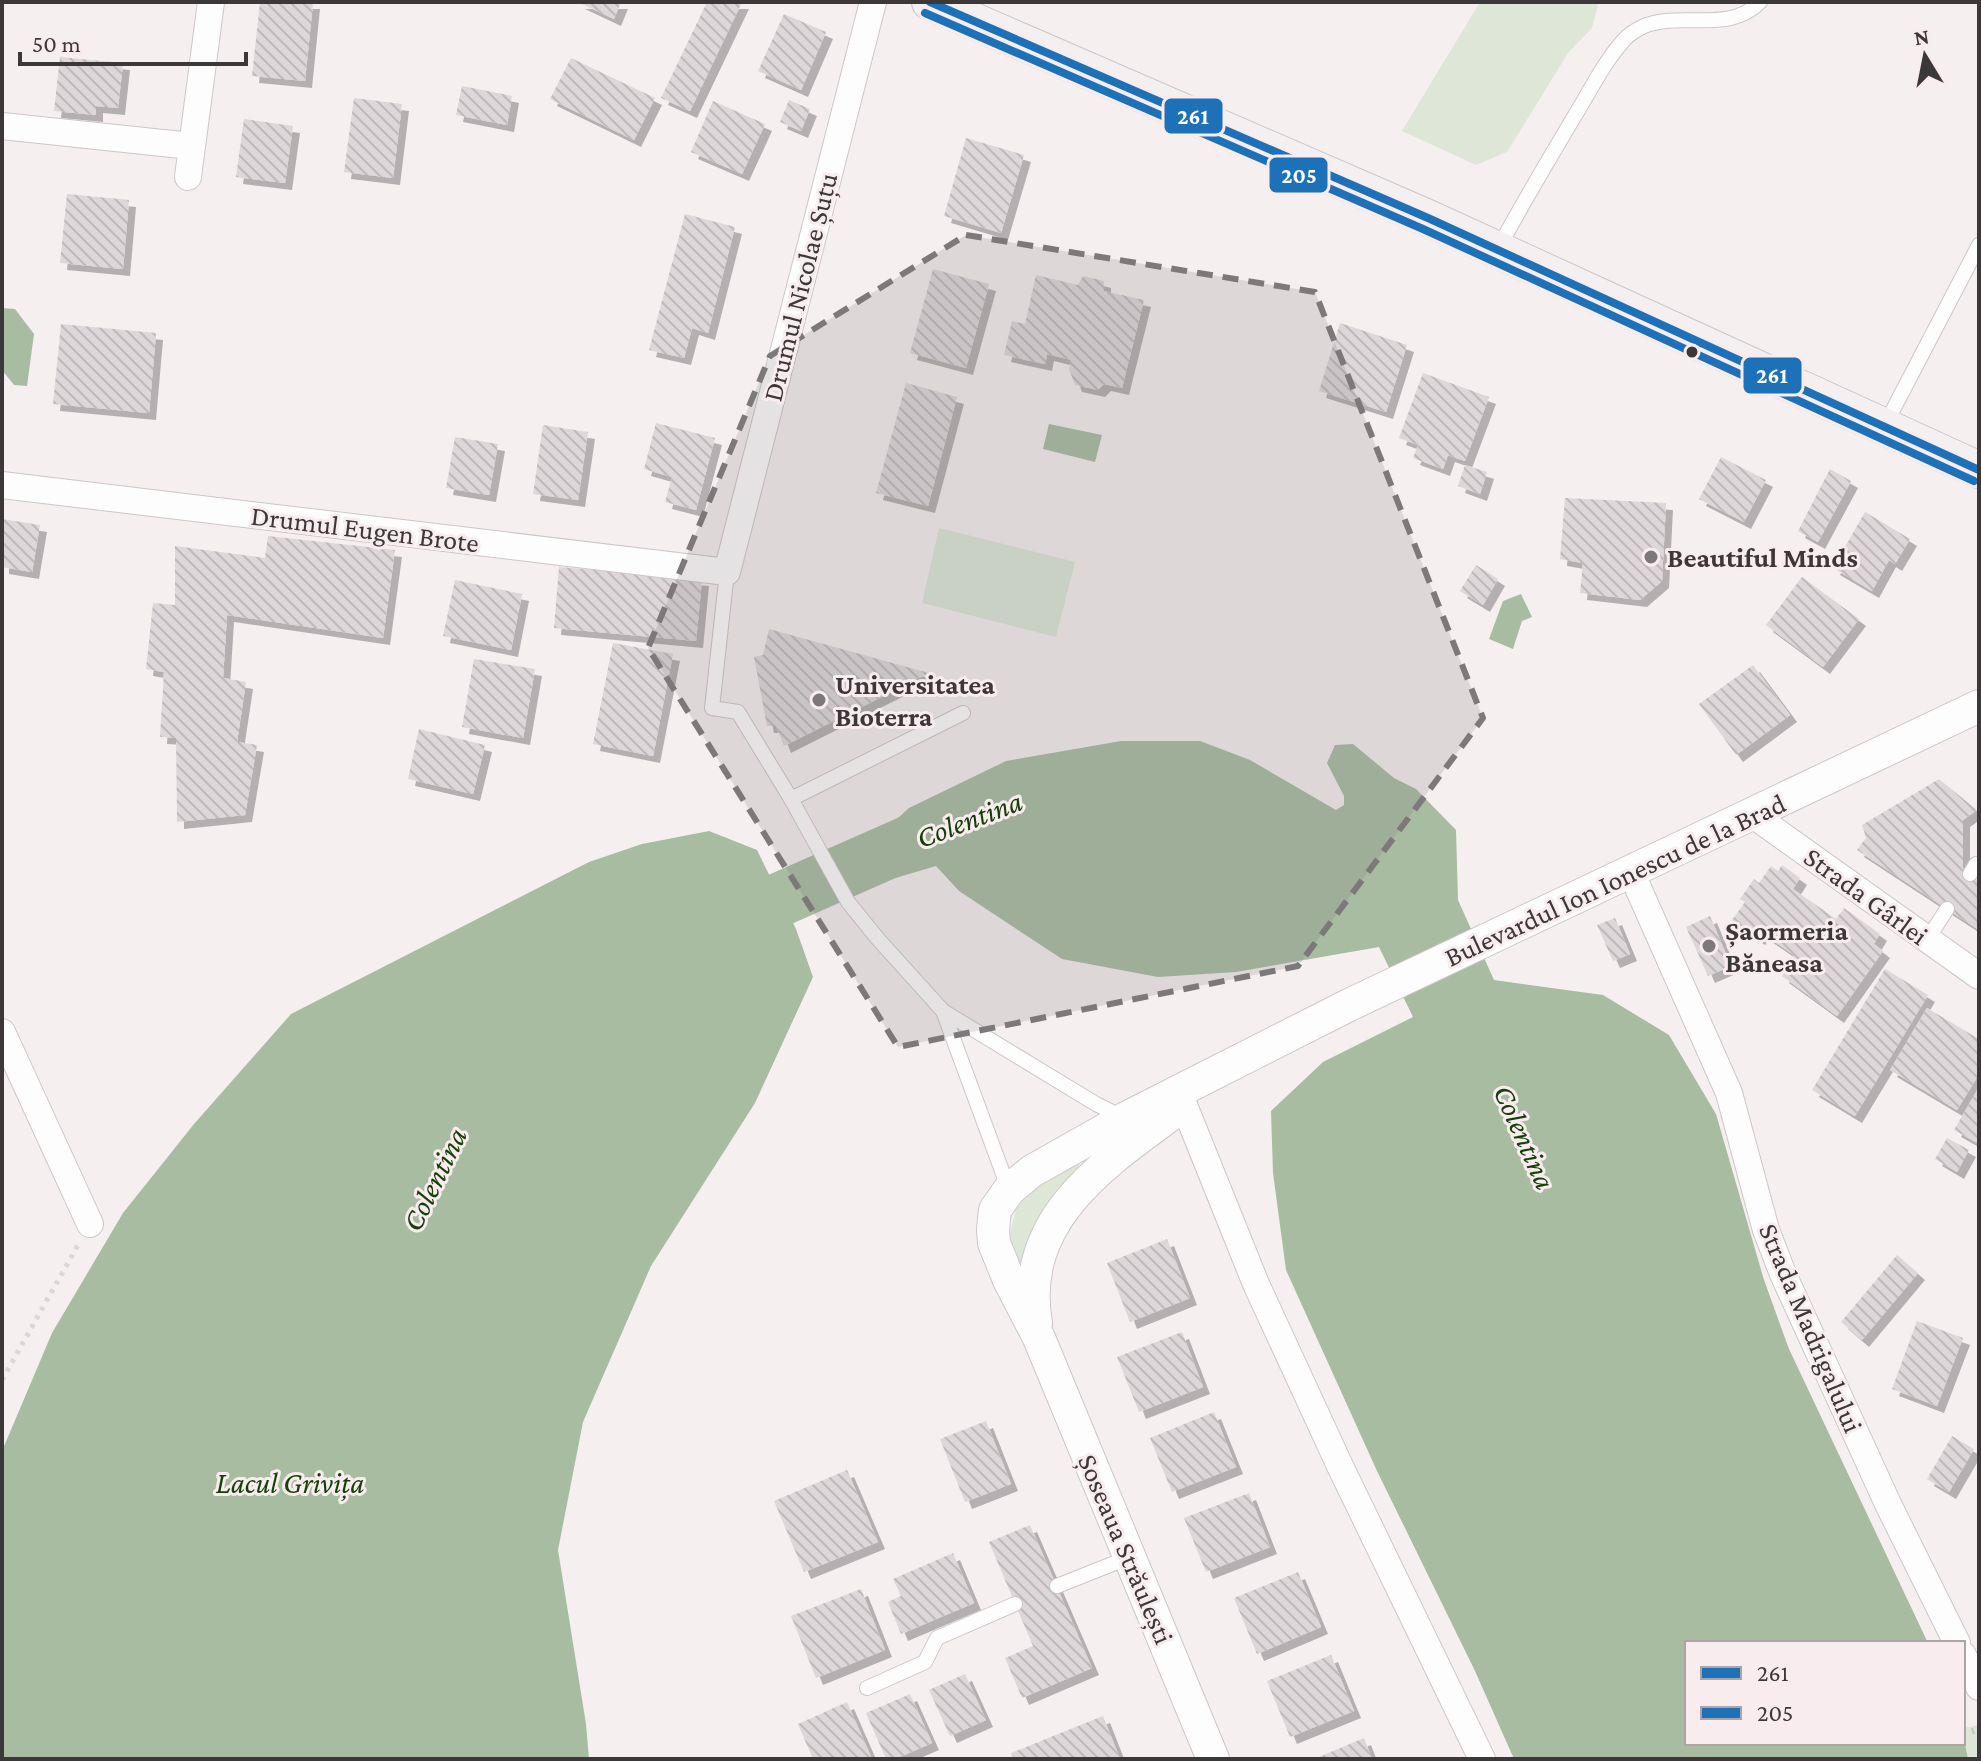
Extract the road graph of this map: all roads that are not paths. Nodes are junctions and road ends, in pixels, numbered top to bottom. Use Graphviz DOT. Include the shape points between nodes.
graph roads {
  1 [pos="211,2"];
  2 [pos="873,2"];
  3 [pos="930,2"];
  4 [pos="1760,2"];
  5 [pos="2,126"];
  6 [pos="191,146"];
  7 [pos="188,177"];
  8 [pos="1979,245"];
  9 [pos="1498,250"];
  10 [pos="1883,427"];
  11 [pos="1979,470"];
  12 [pos="2,485"];
  13 [pos="727,572"];
  14 [pos="1979,706"];
  15 [pos="963,713"];
  16 [pos="791,799"];
  17 [pos="1753,815"];
  18 [pos="1631,872"];
  19 [pos="1947,909"];
  20 [pos="1927,940"];
  21 [pos="1979,976"];
  22 [pos="943,1011"];
  23 [pos="2,1032"];
  24 [pos="1251,1055"];
  25 [pos="1184,1105"];
  26 [pos="1126,1118"];
  27 [pos="1009,1190"];
  28 [pos="90,1224"];
  29 [pos="1039,1338"];
  30 [pos="1130,1557"];
  31 [pos="1057,1586"];
  32 [pos="1015,1604"];
  33 [pos="1956,1641"];
  34 [pos="1965,1659"];
  35 [pos="1979,1687"];
  36 [pos="867,1688"];
  37 [pos="1213,1759"];
  38 [pos="1482,1759"];
  1 -- 6 [label="street"];
  2 -- 13 [label="street, Drumul Nicolae Șuțu"];
  3 -- 9 [label="main road"];
  4 -- 9 [label="lane" via="1722,21 1660,21 1625,39"];
  5 -- 6 [label="street"];
  6 -- 7 [label="street"];
  8 -- 10 [label="lane"];
  9 -- 10 [label="main road"];
  10 -- 11 [label="main road"];
  12 -- 13 [label="street, Drumul Eugen Brote"];
  13 -- 16 [label="lane" via="712,708 738,712"];
  14 -- 17 [label="street, Bulevardul Ion Ionescu de la Brad"];
  15 -- 16 [label="lane"];
  16 -- 22 [label="lane" via="848,902"];
  17 -- 18 [label="street, Bulevardul Ion Ionescu de la Brad"];
  17 -- 20 [label="street, Strada Gârlei"];
  18 -- 24 [label="street, Bulevardul Ion Ionescu de la Brad"];
  18 -- 33 [label="street, Strada Madrigalului" via="1729,1093 1783,1274"];
  19 -- 20 [label="lane"];
  20 -- 21 [label="street, Strada Gârlei"];
  22 -- 26 [label="lane"];
  22 -- 27 [label="lane"];
  23 -- 28 [label="street"];
  24 -- 25 [label="street, Bulevardul Ion Ionescu de la Brad"];
  24 -- 26 [label="street, Bulevardul Ion Ionescu de la Brad"];
  25 -- 29 [label="street, Bulevardul Ion Ionescu de la Brad" via="1080,1186 1055,1222 1034,1278"];
  25 -- 38 [label="street" via="1256,1284"];
  26 -- 27 [label="street, Bulevardul Ion Ionescu de la Brad" via="1032,1171"];
  27 -- 29 [label="street" via="995,1210 994,1243"];
  29 -- 30 [label="street, Șoseaua Străulești"];
  30 -- 31 [label="lane"];
  30 -- 37 [label="street, Șoseaua Străulești"];
  32 -- 36 [label="lane" via="937,1638 925,1662"];
  34 -- 35 [label="street"];
}
